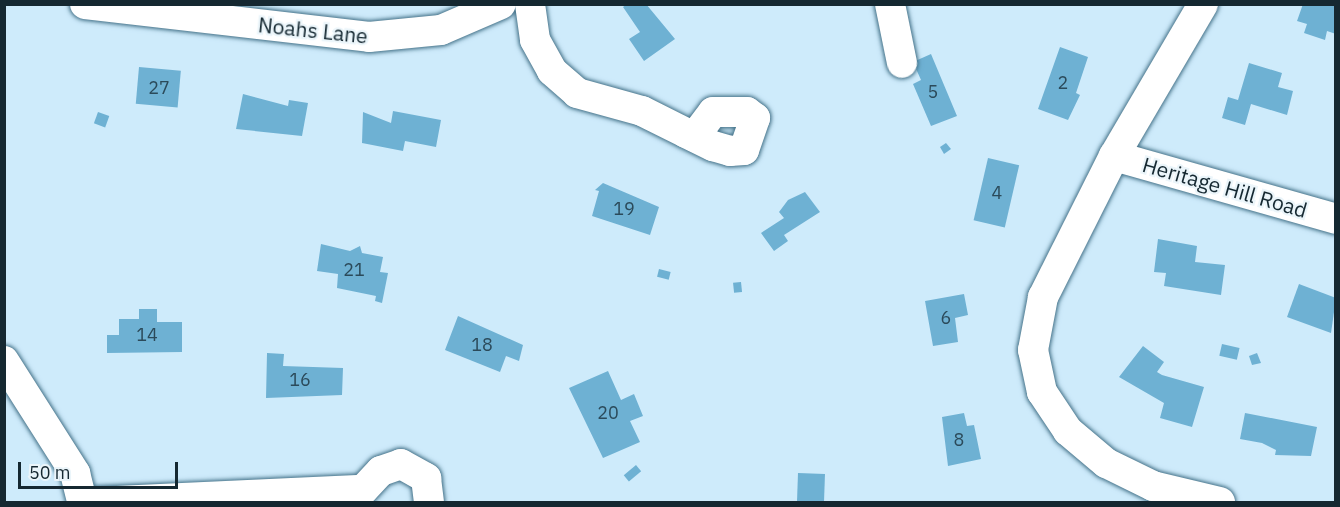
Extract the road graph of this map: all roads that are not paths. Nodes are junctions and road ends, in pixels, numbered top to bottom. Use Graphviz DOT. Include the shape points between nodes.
graph roads {
  1 [pos="85,4"];
  2 [pos="501,4"];
  3 [pos="530,4"];
  4 [pos="890,4"];
  5 [pos="1203,4"];
  6 [pos="902,63"];
  7 [pos="694,137"];
  8 [pos="1114,156"];
  9 [pos="1335,219"];
  10 [pos="4,362"];
  11 [pos="367,496"];
  12 [pos="82,502"];
  13 [pos="95,502"];
  14 [pos="429,502"];
  15 [pos="1220,502"];
  1 -- 2 [label="street, Noahs Lane" via="369,37 441,30"];
  3 -- 7 [label="street" via="535,40 552,70 577,93 642,111"];
  4 -- 6 [label="street"];
  5 -- 8 [label="street, Heritage Hill Road"];
  8 -- 9 [label="street, Heritage Hill Road"];
  8 -- 15 [label="street, Heritage Hill Road" via="1043,297 1033,350 1042,392 1068,431 1106,463 1152,486"];
  10 -- 12 [label="street" via="75,473"];
  11 -- 13 [label="street"];
  11 -- 14 [label="street" via="381,471 401,464 426,478"];
}
